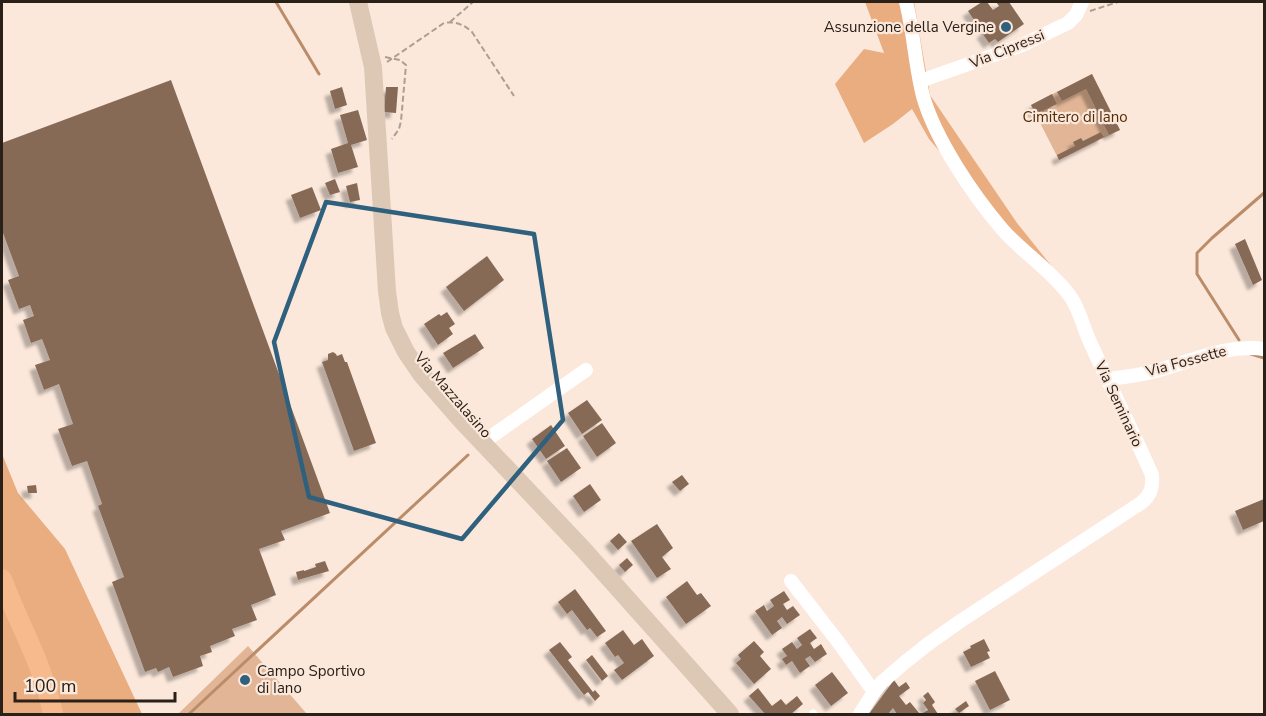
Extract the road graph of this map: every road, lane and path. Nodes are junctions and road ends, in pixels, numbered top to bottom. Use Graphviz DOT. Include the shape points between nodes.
graph roads {
  1 [pos="358,2"];
  2 [pos="473,2"];
  3 [pos="906,2"];
  4 [pos="1082,2"];
  5 [pos="1118,2"];
  6 [pos="1076,15"];
  7 [pos="450,22"];
  8 [pos="392,59"];
  9 [pos="377,60"];
  10 [pos="920,81"];
  11 [pos="514,96"];
  12 [pos="390,143"];
  13 [pos="1264,349"];
  14 [pos="586,370"];
  15 [pos="1108,380"];
  16 [pos="482,443"];
  17 [pos="791,581"];
  18 [pos="874,692"];
  19 [pos="730,714"];
  20 [pos="860,714"];
  1 -- 9 [label="main road, Via Mazzalasino"];
  2 -- 7 [label="path"];
  3 -- 10 [label="street, Via Seminario"];
  4 -- 6 [label="street"];
  5 -- 6 [label="path"];
  6 -- 10 [label="street, Via Cipressi" via="1068,23 1020,46"];
  7 -- 8 [label="path" via="436,27"];
  7 -- 11 [label="path" via="472,32"];
  8 -- 9 [label="path"];
  8 -- 9 [label="path"];
  8 -- 12 [label="path" via="405,63 406,69 401,121"];
  9 -- 16 [label="main road, Via Mazzalasino" via="387,291 392,321 421,374"];
  10 -- 15 [label="street, Via Seminario" via="932,118 952,157 1002,229 1071,298"];
  13 -- 15 [label="street, Via Fossette" via="1215,352 1161,370"];
  14 -- 16 [label="street"];
  15 -- 18 [label="street, Via Seminario" via="1152,475 1152,488 1146,499 958,622 904,663"];
  16 -- 19 [label="main road, Via Mazzalasino"];
  17 -- 18 [label="street"];
  18 -- 20 [label="street, Via Seminario"];
}
